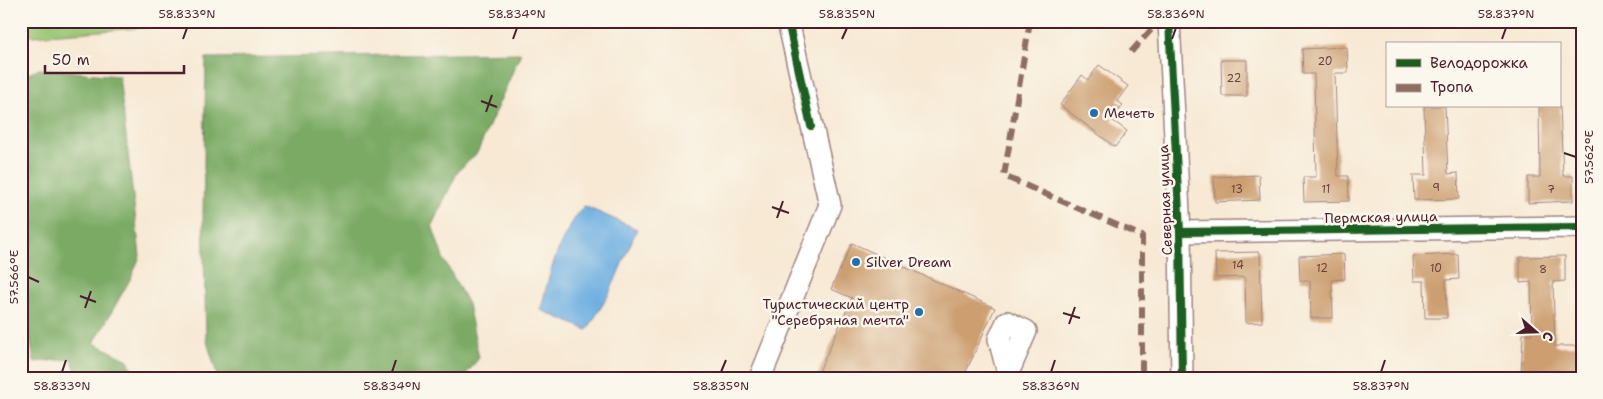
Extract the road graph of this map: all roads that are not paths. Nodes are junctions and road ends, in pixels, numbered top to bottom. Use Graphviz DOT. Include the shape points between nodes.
graph roads {
  1 [pos="788,21"];
  2 [pos="1169,21"];
  3 [pos="1582,227"];
  4 [pos="1180,232"];
  5 [pos="760,378"];
  6 [pos="1182,378"];
  1 -- 5 [label="street" via="830,205"];
  2 -- 4 [label="street, Северная улица"];
  3 -- 4 [label="street, Пермская улица"];
  4 -- 6 [label="street, Северная улица"];
}
